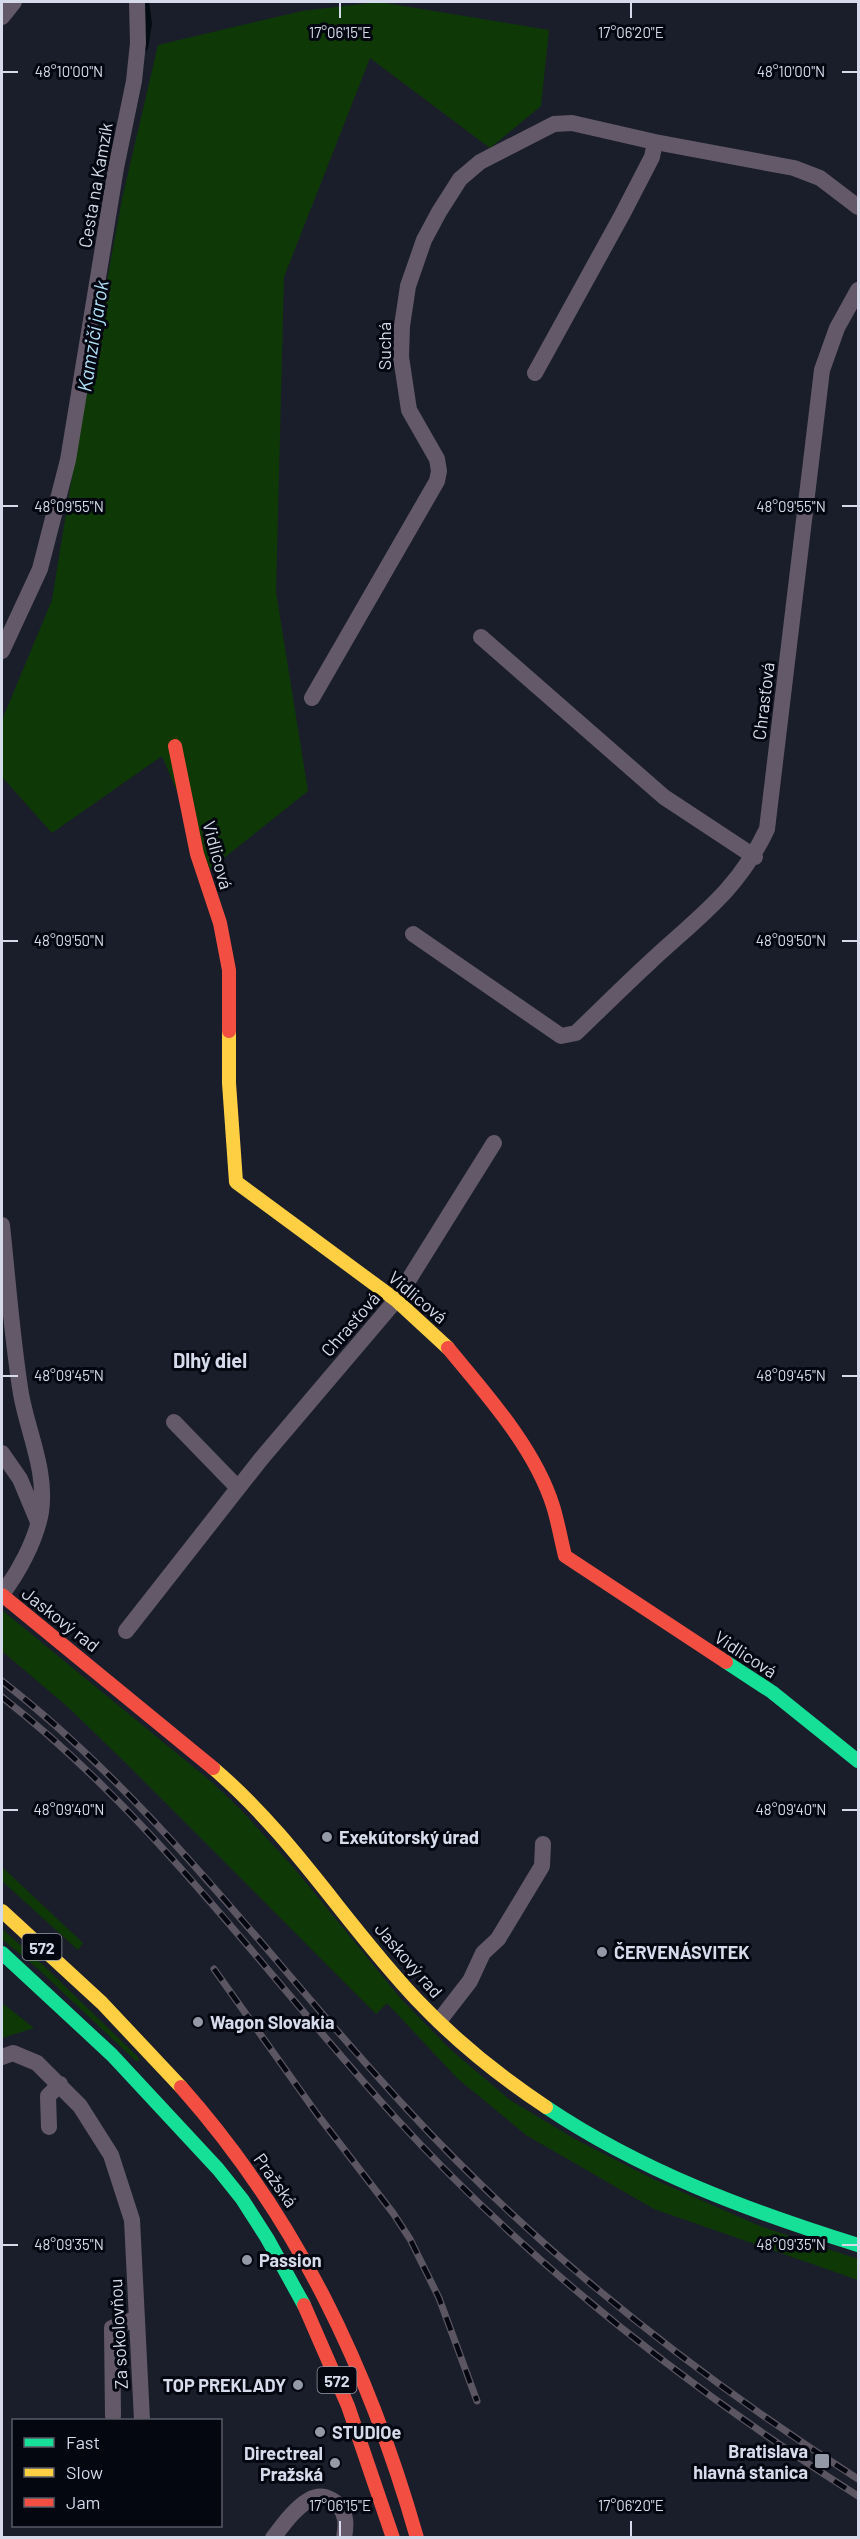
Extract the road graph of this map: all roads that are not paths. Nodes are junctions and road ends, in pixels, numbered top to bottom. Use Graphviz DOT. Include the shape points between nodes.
graph roads {
  1 [pos="14,2"];
  2 [pos="137,2"];
  3 [pos="2,16"];
  4 [pos="655,142"];
  5 [pos="858,207"];
  6 [pos="858,290"];
  7 [pos="536,373"];
  8 [pos="481,637"];
  9 [pos="2,651"];
  10 [pos="312,698"];
  11 [pos="175,746"];
  12 [pos="755,856"];
  13 [pos="413,934"];
  14 [pos="494,1143"];
  15 [pos="2,1225"];
  16 [pos="396,1300"];
  17 [pos="174,1422"];
  18 [pos="2,1453"];
  19 [pos="238,1488"];
  20 [pos="38,1522"];
  21 [pos="2,1595"];
  22 [pos="126,1631"];
  23 [pos="858,1761"];
  24 [pos="543,1844"];
  25 [pos="2,1911"];
  26 [pos="2,1953"];
  27 [pos="439,2021"];
  28 [pos="2,2056"];
  29 [pos="60,2084"];
  30 [pos="49,2127"];
  31 [pos="858,2245"];
  32 [pos="137,2318"];
  33 [pos="113,2416"];
  34 [pos="142,2419"];
  35 [pos="273,2538"];
  36 [pos="344,2538"];
  37 [pos="393,2538"];
  38 [pos="417,2538"];
  1 -- 3 [label="street"];
  2 -- 9 [label="street, Cesta na Kamzík" via="134,81 68,460 39,569"];
  4 -- 5 [label="street, Suchá" via="801,170 833,186"];
  4 -- 7 [label="street" via="652,157"];
  4 -- 10 [label="street, Suchá" via="572,123 554,124 480,162 460,179 448,198 415,265 400,341 409,410 437,459 437,481"];
  6 -- 12 [label="street, Chrasťová" via="837,328 822,370 767,829"];
  8 -- 12 [label="street" via="664,797"];
  11 -- 16 [label="street, Vidlicová" via="197,854 220,923 229,970 229,1083 236,1182"];
  12 -- 13 [label="street, Chrasťová" via="722,897 576,1033 561,1036"];
  14 -- 16 [label="street, Chrasťová"];
  15 -- 20 [label="street" via="21,1396 40,1474"];
  16 -- 19 [label="street, Chrasťová"];
  16 -- 23 [label="street, Vidlicová" via="447,1345 492,1400 529,1455 553,1505 565,1557 772,1692"];
  17 -- 19 [label="street"];
  18 -- 20 [label="street" via="20,1479"];
  19 -- 22 [label="street, Chrasťová"];
  20 -- 21 [label="street" via="24,1558"];
  21 -- 27 [label="street, Jaskový rad" via="236,1788 282,1835 412,1995"];
  24 -- 27 [label="street" via="542,1866 498,1940 483,1953 470,1981"];
  25 -- 38 [label="street, Pražská / 572" via="90,1992 169,2073 235,2153 284,2223 349,2344 374,2403"];
  26 -- 37 [label="street, 572" via="150,2092 243,2200 283,2266 318,2337 358,2432"];
  27 -- 31 [label="street, Jaskový rad" via="514,2088 608,2144 740,2207"];
  28 -- 29 [label="street, Za sokolovňou" via="13,2053 37,2063"];
  29 -- 30 [label="street" via="48,2096"];
  29 -- 32 [label="street, Za sokolovňou" via="98,2132 122,2186 132,2220"];
  32 -- 33 [label="street" via="112,2328"];
  32 -- 34 [label="street, Za sokolovňou"];
  35 -- 36 [label="street" via="307,2500 322,2497 334,2501 343,2512"];
}
